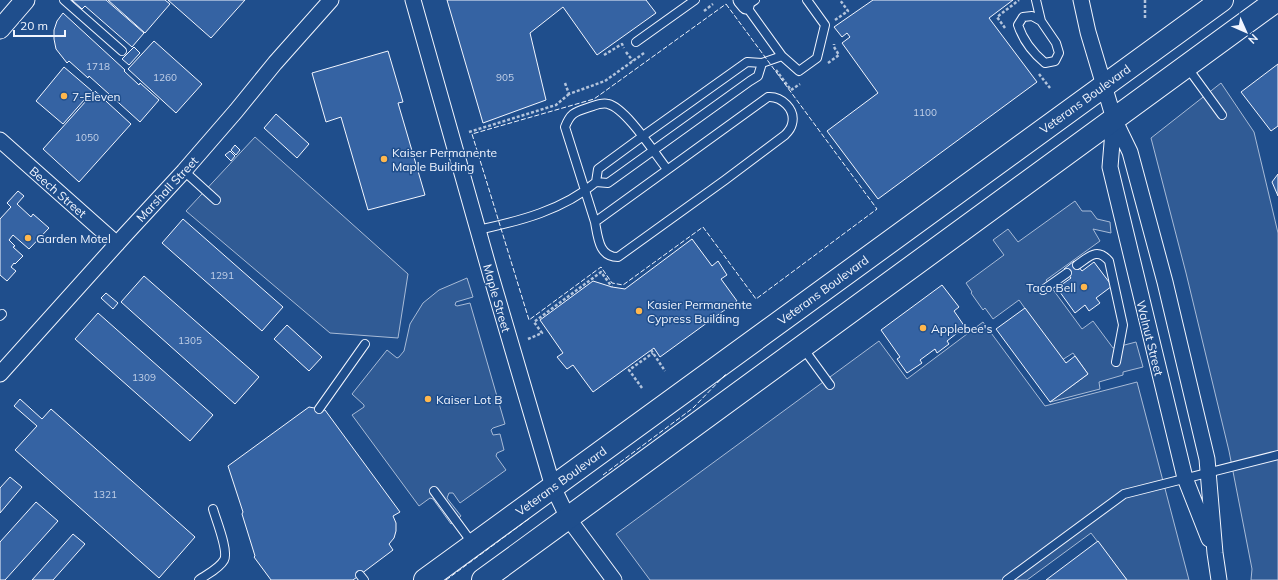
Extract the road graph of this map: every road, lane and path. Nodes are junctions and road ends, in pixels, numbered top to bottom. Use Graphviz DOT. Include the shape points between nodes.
graph roads {
  1 [pos="25,0"];
  2 [pos="64,0"];
  3 [pos="331,0"];
  4 [pos="413,0"];
  5 [pos="695,0"];
  6 [pos="807,0"];
  7 [pos="840,0"];
  8 [pos="1036,0"];
  9 [pos="1081,0"];
  10 [pos="1145,0"];
  11 [pos="1222,0"];
  12 [pos="747,2"];
  13 [pos="1274,2"];
  14 [pos="1145,18"];
  15 [pos="1041,21"];
  16 [pos="832,22"];
  17 [pos="0,29"];
  18 [pos="834,41"];
  19 [pos="636,42"];
  20 [pos="122,51"];
  21 [pos="604,55"];
  22 [pos="782,56"];
  23 [pos="633,61"];
  24 [pos="765,62"];
  25 [pos="827,64"];
  26 [pos="1186,66"];
  27 [pos="803,81"];
  28 [pos="1104,86"];
  29 [pos="569,94"];
  30 [pos="1222,115"];
  31 [pos="1114,119"];
  32 [pos="469,132"];
  33 [pos="642,136"];
  34 [pos="0,140"];
  35 [pos="653,151"];
  36 [pos="667,169"];
  37 [pos="184,171"];
  38 [pos="596,182"];
  39 [pos="585,191"];
  40 [pos="216,200"];
  41 [pos="595,222"];
  42 [pos="478,230"];
  43 [pos="117,244"];
  44 [pos="1077,265"];
  45 [pos="1067,273"];
  46 [pos="612,287"];
  47 [pos="1043,290"];
  48 [pos="528,339"];
  49 [pos="365,344"];
  50 [pos="802,347"];
  51 [pos="651,350"];
  52 [pos="653,354"];
  53 [pos="1116,362"];
  54 [pos="665,371"];
  55 [pos="0,374"];
  56 [pos="830,385"];
  57 [pos="642,388"];
  58 [pos="319,408"];
  59 [pos="1278,455"];
  60 [pos="1208,472"];
  61 [pos="1185,478"];
  62 [pos="553,487"];
  63 [pos="434,491"];
  64 [pos="212,509"];
  65 [pos="568,518"];
  66 [pos="473,545"];
  67 [pos="1215,553"];
  68 [pos="199,580"];
  69 [pos="425,580"];
  70 [pos="483,580"];
  71 [pos="614,580"];
  72 [pos="1007,580"];
  73 [pos="1220,580"];
  1 -- 17 [label="street"];
  2 -- 20 [label="lane"];
  3 -- 37 [label="street, Marshall Street"];
  4 -- 42 [label="street, Maple Street"];
  5 -- 19 [label="lane"];
  6 -- 22 [label="lane" via="825,25 817,58 799,71"];
  7 -- 16 [label="path" via="848,11"];
  8 -- 15 [label="lane"];
  9 -- 28 [label="street, Walnut Street"];
  10 -- 14 [label="path"];
  11 -- 28 [label="main road, Veterans Boulevard"];
  12 -- 22 [label="lane"];
  13 -- 26 [label="main road"];
  15 -- 15 [label="lane" via="1032,16 1023,17 1018,25 1021,35 1045,63 1055,61 1059,53 1056,44"];
  18 -- 25 [label="path" via="834,47 839,55"];
  21 -- 23 [label="path" via="622,44"];
  22 -- 24 [label="lane"];
  24 -- 27 [label="path" via="791,90"];
  24 -- 33 [label="lane" via="747,62"];
  24 -- 35 [label="lane" via="758,76"];
  26 -- 30 [label="lane"];
  26 -- 31 [label="main road"];
  28 -- 31 [label="street, Walnut Street"];
  28 -- 62 [label="main road, Veterans Boulevard"];
  29 -- 32 [label="path" via="556,105"];
  31 -- 50 [label="main road"];
  31 -- 60 [label="street, Walnut Street" via="1130,152 1165,282"];
  31 -- 61 [label="street, Walnut Street" via="1110,168"];
  33 -- 35 [label="lane"];
  33 -- 38 [label="lane" via="598,169"];
  33 -- 39 [label="lane" via="617,108 608,104 599,104 570,116 565,127"];
  34 -- 43 [label="street, Beech Street"];
  35 -- 36 [label="lane"];
  35 -- 38 [label="lane" via="608,183"];
  36 -- 41 [label="lane"];
  36 -- 41 [label="lane" via="768,96 782,100 792,114 793,123 785,135 618,257 610,257 604,252"];
  37 -- 40 [label="lane"];
  37 -- 43 [label="street, Marshall Street"];
  38 -- 39 [label="lane"];
  39 -- 41 [label="lane"];
  39 -- 42 [label="lane" via="543,213"];
  42 -- 62 [label="street, Maple Street"];
  43 -- 55 [label="street, Marshall Street"];
  44 -- 53 [label="lane" via="1093,254 1102,255 1108,262 1123,325"];
  45 -- 47 [label="lane"];
  46 -- 48 [label="path" via="601,272 534,322 542,334"];
  49 -- 58 [label="lane"];
  50 -- 56 [label="lane"];
  50 -- 65 [label="main road"];
  51 -- 52 [label="path"];
  52 -- 54 [label="path"];
  52 -- 57 [label="path" via="629,370"];
  59 -- 60 [label="lane"];
  60 -- 61 [label="lane"];
  60 -- 67 [label="street, Walnut Street"];
  61 -- 67 [label="street, Walnut Street"];
  61 -- 72 [label="lane" via="1124,494"];
  62 -- 65 [label="street, Maple Street"];
  62 -- 66 [label="main road, Veterans Boulevard"];
  63 -- 66 [label="lane"];
  64 -- 68 [label="lane" via="225,557 219,566"];
  65 -- 70 [label="main road"];
  65 -- 71 [label="street, Maple Street"];
  66 -- 69 [label="main road, Veterans Boulevard"];
  67 -- 73 [label="street, Walnut Street"];
}
